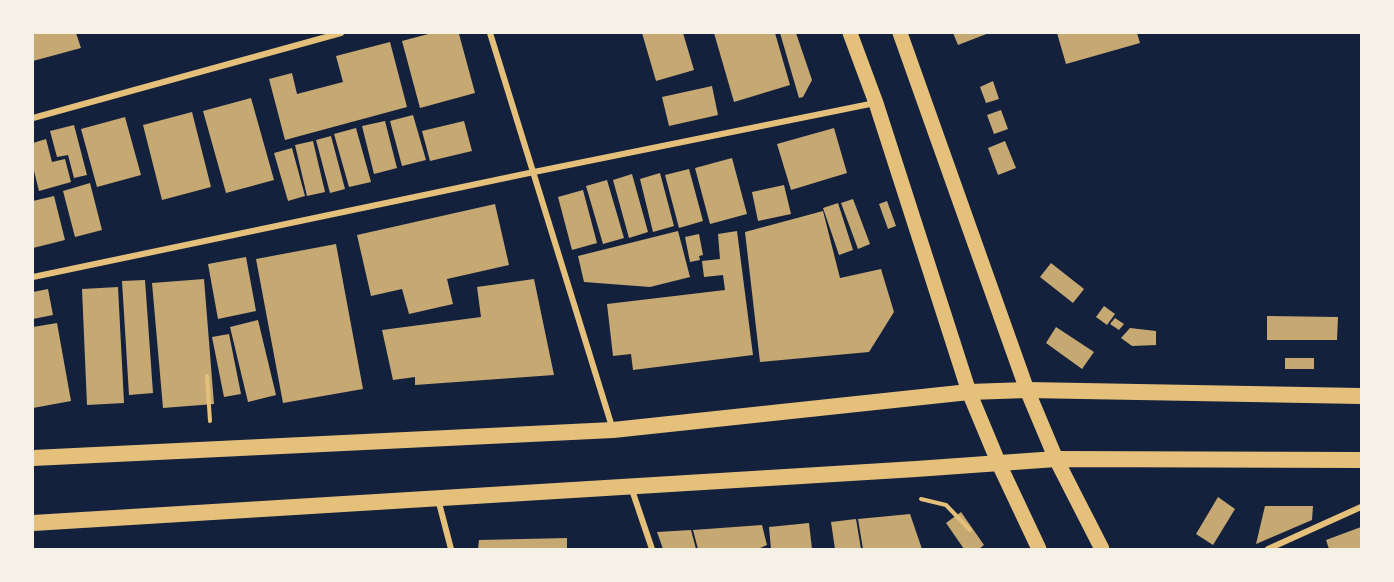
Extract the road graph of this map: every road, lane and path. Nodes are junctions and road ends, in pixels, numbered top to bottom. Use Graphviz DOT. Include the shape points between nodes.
graph roads {
  1 [pos="341,33"];
  2 [pos="490,33"];
  3 [pos="850,33"];
  4 [pos="900,33"];
  5 [pos="876,103"];
  6 [pos="33,117"];
  7 [pos="534,172"];
  8 [pos="33,277"];
  9 [pos="207,376"];
  10 [pos="1027,390"];
  11 [pos="969,392"];
  12 [pos="1361,396"];
  13 [pos="210,421"];
  14 [pos="613,430"];
  15 [pos="33,458"];
  16 [pos="1056,459"];
  17 [pos="1361,459"];
  18 [pos="999,464"];
  19 [pos="631,486"];
  20 [pos="438,498"];
  21 [pos="921,499"];
  22 [pos="1361,507"];
  23 [pos="33,523"];
  24 [pos="970,530"];
  25 [pos="451,549"];
  26 [pos="652,549"];
  27 [pos="1039,549"];
  28 [pos="1102,549"];
  29 [pos="1268,549"];
  1 -- 6 [label="street"];
  2 -- 7 [label="street"];
  3 -- 5 [label="main road"];
  4 -- 10 [label="main road"];
  5 -- 7 [label="street"];
  5 -- 11 [label="main road"];
  7 -- 8 [label="street"];
  7 -- 14 [label="street"];
  9 -- 13 [label="path"];
  10 -- 11 [label="highway"];
  10 -- 12 [label="highway"];
  10 -- 16 [label="main road"];
  11 -- 14 [label="highway"];
  11 -- 18 [label="main road"];
  14 -- 15 [label="highway"];
  16 -- 17 [label="highway"];
  16 -- 18 [label="highway"];
  16 -- 28 [label="main road"];
  18 -- 19 [label="highway"];
  18 -- 27 [label="main road"];
  19 -- 20 [label="highway"];
  19 -- 26 [label="street"];
  20 -- 23 [label="highway"];
  20 -- 25 [label="street"];
  21 -- 24 [label="path" via="946,506"];
  22 -- 29 [label="street"];
}
